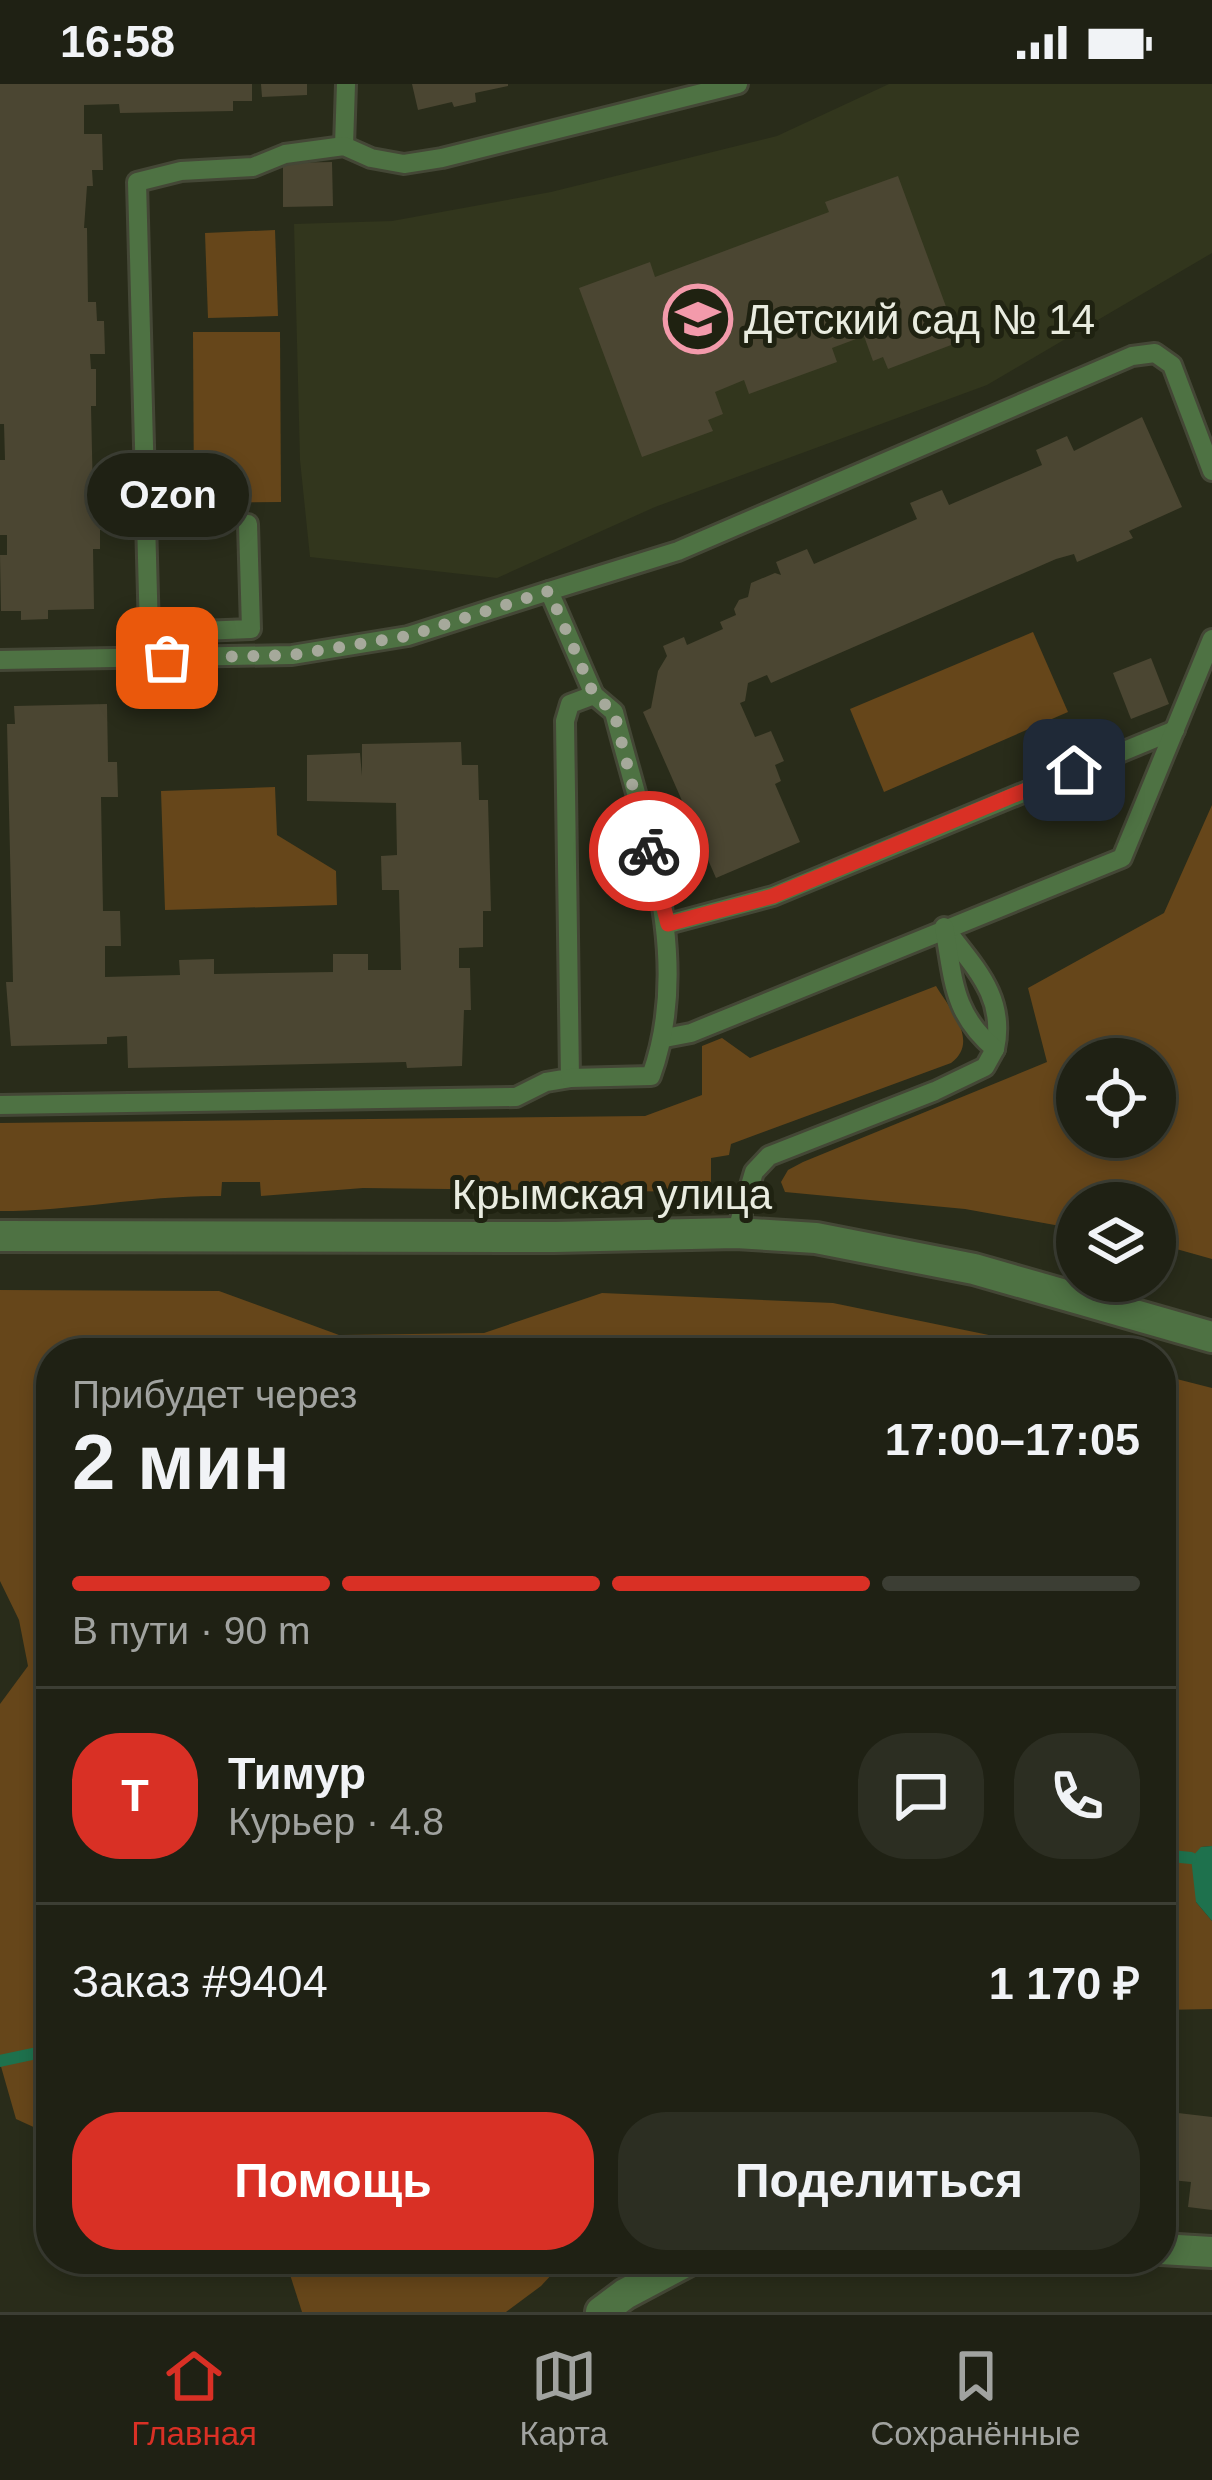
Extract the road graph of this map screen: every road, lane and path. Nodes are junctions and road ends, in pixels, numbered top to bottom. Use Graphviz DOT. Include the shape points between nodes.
graph roads {
  1 [pos="346,84"];
  2 [pos="738,84"];
  3 [pos="344,146"];
  4 [pos="1212,471"];
  5 [pos="248,524"];
  6 [pos="549,591"];
  7 [pos="1212,639"];
  8 [pos="0,659"];
  9 [pos="594,695"];
  10 [pos="1175,730"];
  11 [pos="668,924"];
  12 [pos="944,927"];
  13 [pos="665,1038"];
  14 [pos="995,1049"];
  15 [pos="570,1078"];
  16 [pos="0,1106"];
  17 [pos="736,1232"];
  18 [pos="0,1236"];
  19 [pos="1212,1337"];
  20 [pos="1176,2250"];
  21 [pos="1212,2252"];
  22 [pos="663,2274"];
  23 [pos="601,2312"];
  1 -- 3 [label="lane"];
  2 -- 3 [label="lane" via="404,164"];
  3 -- 5 [label="lane" via="137,182 149,633 251,629"];
  4 -- 6 [label="lane" via="1172,365 1155,353 1132,356 678,550"];
  6 -- 8 [label="lane" via="408,636 292,655"];
  6 -- 9 [label="lane"];
  7 -- 10 [label="lane"];
  9 -- 11 [label="lane" via="614,712"];
  9 -- 15 [label="lane" via="570,704 565,722"];
  10 -- 11 [label="lane" via="773,896"];
  10 -- 12 [label="lane" via="1122,857"];
  11 -- 13 [label="lane"];
  12 -- 13 [label="lane"];
  12 -- 14 [label="lane" via="970,1028"];
  12 -- 14 [label="lane" via="985,981 1001,1024"];
  13 -- 15 [label="lane" via="651,1076"];
  14 -- 17 [label="lane" via="985,1067 935,1091 770,1156 754,1172"];
  15 -- 16 [label="lane" via="516,1097"];
  17 -- 18 [label="street, Крымская улица"];
  17 -- 19 [label="street, Крымская улица" via="816,1238 974,1269"];
  20 -- 21 [label="street"];
  22 -- 23 [label="street"];
}
